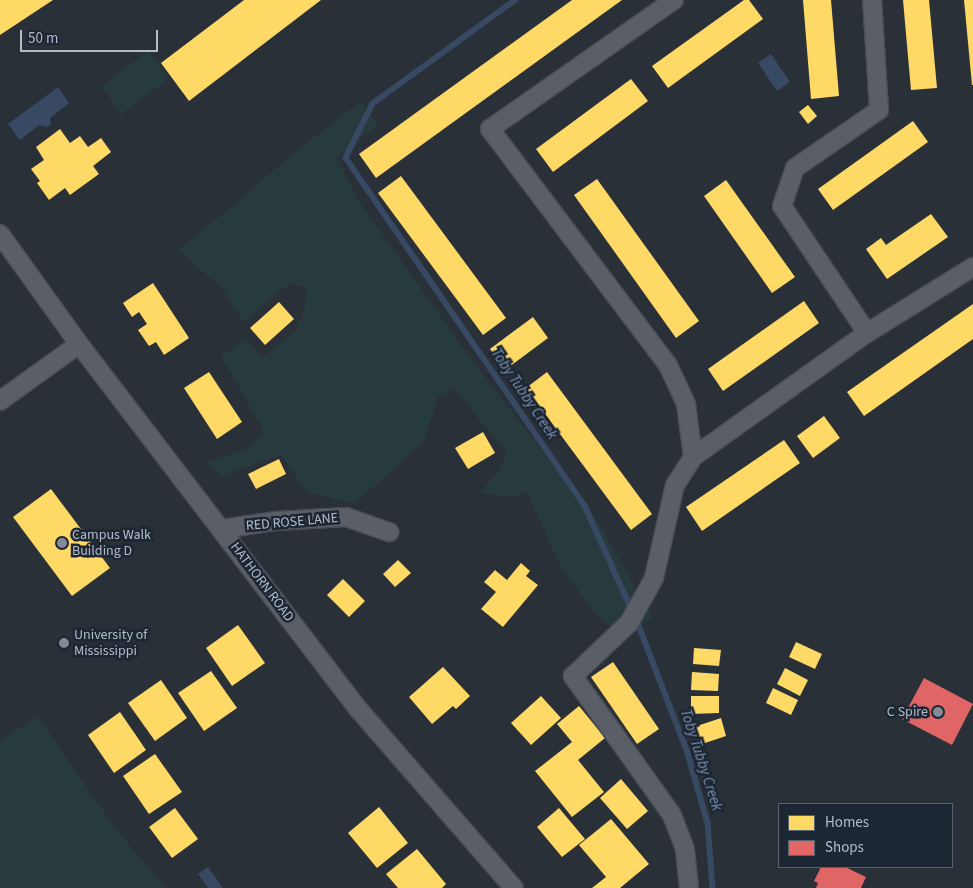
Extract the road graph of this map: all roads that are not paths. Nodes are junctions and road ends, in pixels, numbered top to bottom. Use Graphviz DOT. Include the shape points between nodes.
graph roads {
  1 [pos="674,0"];
  2 [pos="872,0"];
  3 [pos="0,234"];
  4 [pos="973,267"];
  5 [pos="866,333"];
  6 [pos="79,344"];
  7 [pos="0,401"];
  8 [pos="692,457"];
  9 [pos="222,529"];
  10 [pos="389,532"];
  11 [pos="514,888"];
  12 [pos="689,888"];
  1 -- 8 [label="street" via="490,129 668,365 686,404"];
  2 -- 5 [label="street" via="879,110 794,168 782,206"];
  3 -- 6 [label="street, HATHORN ROAD"];
  4 -- 5 [label="street"];
  5 -- 8 [label="street"];
  6 -- 7 [label="street"];
  6 -- 9 [label="street, HATHORN ROAD"];
  8 -- 12 [label="street" via="675,485 654,578 629,623 573,676 672,815 685,849"];
  9 -- 10 [label="street, RED ROSE LANE" via="276,521 346,517"];
  9 -- 11 [label="street, HATHORN ROAD" via="359,710"];
}
